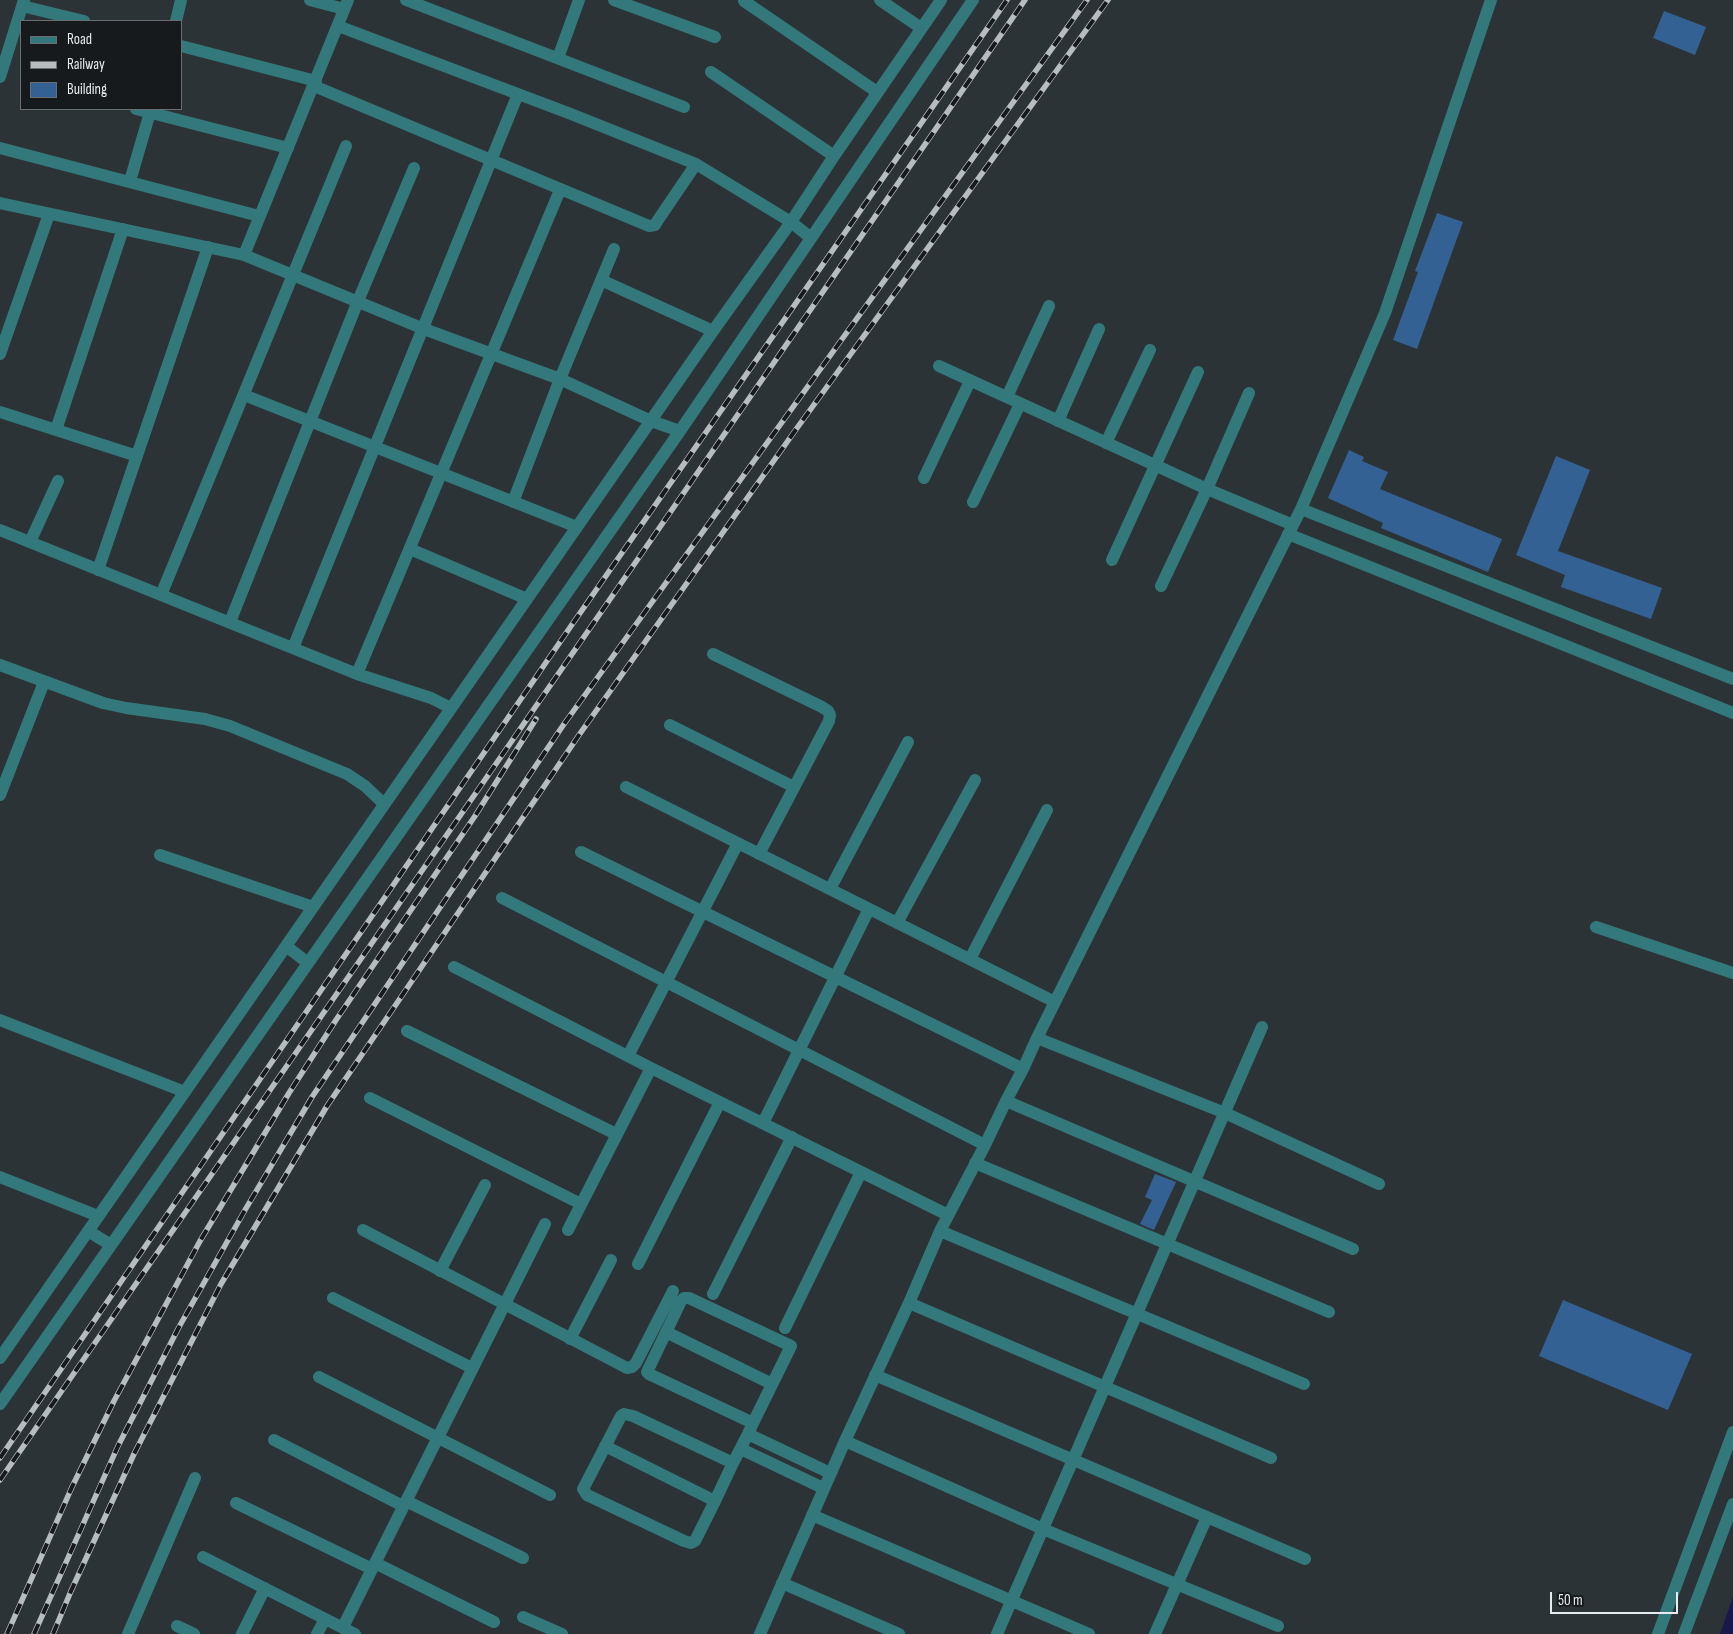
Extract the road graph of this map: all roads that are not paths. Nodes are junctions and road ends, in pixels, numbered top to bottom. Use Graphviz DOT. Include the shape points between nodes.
graph roads {
  1 [pos="181,0"];
  2 [pos="310,0"];
  3 [pos="406,0"];
  4 [pos="579,0"];
  5 [pos="614,0"];
  6 [pos="880,0"];
  7 [pos="941,0"];
  8 [pos="974,0"];
  9 [pos="1491,0"];
  10 [pos="744,1"];
  11 [pos="23,3"];
  12 [pos="346,5"];
  13 [pos="81,20"];
  14 [pos="176,20"];
  15 [pos="338,26"];
  16 [pos="920,28"];
  17 [pos="715,37"];
  18 [pos="182,46"];
  19 [pos="558,58"];
  20 [pos="711,72"];
  21 [pos="0,77"];
  22 [pos="315,83"];
  23 [pos="877,92"];
  24 [pos="518,94"];
  25 [pos="684,107"];
  26 [pos="150,111"];
  27 [pos="346,146"];
  28 [pos="0,148"];
  29 [pos="288,148"];
  30 [pos="834,156"];
  31 [pos="491,160"];
  32 [pos="696,164"];
  33 [pos="414,168"];
  34 [pos="130,181"];
  35 [pos="560,190"];
  36 [pos="0,203"];
  37 [pos="49,214"];
  38 [pos="259,216"];
  39 [pos="791,222"];
  40 [pos="123,229"];
  41 [pos="811,238"];
  42 [pos="208,247"];
  43 [pos="614,248"];
  44 [pos="244,255"];
  45 [pos="293,275"];
  46 [pos="601,280"];
  47 [pos="358,301"];
  48 [pos="1049,306"];
  49 [pos="424,329"];
  50 [pos="1099,329"];
  51 [pos="713,331"];
  52 [pos="1150,350"];
  53 [pos="0,354"];
  54 [pos="492,354"];
  55 [pos="939,366"];
  56 [pos="1198,372"];
  57 [pos="560,379"];
  58 [pos="970,381"];
  59 [pos="1249,393"];
  60 [pos="244,395"];
  61 [pos="1007,397"];
  62 [pos="1020,404"];
  63 [pos="0,412"];
  64 [pos="310,421"];
  65 [pos="650,421"];
  66 [pos="1058,421"];
  67 [pos="56,430"];
  68 [pos="680,431"];
  69 [pos="1106,443"];
  70 [pos="375,447"];
  71 [pos="137,456"];
  72 [pos="1156,465"];
  73 [pos="441,474"];
  74 [pos="924,478"];
  75 [pos="58,481"];
  76 [pos="1207,489"];
  77 [pos="513,502"];
  78 [pos="973,502"];
  79 [pos="1301,509"];
  80 [pos="577,528"];
  81 [pos="1290,529"];
  82 [pos="0,530"];
  83 [pos="30,542"];
  84 [pos="410,549"];
  85 [pos="1112,560"];
  86 [pos="98,570"];
  87 [pos="1161,586"];
  88 [pos="161,595"];
  89 [pos="527,598"];
  90 [pos="230,622"];
  91 [pos="293,648"];
  92 [pos="713,654"];
  93 [pos="0,665"];
  94 [pos="357,674"];
  95 [pos="1733,679"];
  96 [pos="44,682"];
  97 [pos="451,708"];
  98 [pos="1733,713"];
  99 [pos="670,725"];
  100 [pos="908,742"];
  101 [pos="975,780"];
  102 [pos="626,787"];
  103 [pos="794,787"];
  104 [pos="0,794"];
  105 [pos="384,804"];
  106 [pos="1047,810"];
  107 [pos="738,843"];
  108 [pos="581,852"];
  109 [pos="759,854"];
  110 [pos="160,855"];
  111 [pos="830,889"];
  112 [pos="502,898"];
  113 [pos="312,907"];
  114 [pos="869,909"];
  115 [pos="703,912"];
  116 [pos="897,923"];
  117 [pos="1596,927"];
  118 [pos="286,946"];
  119 [pos="970,959"];
  120 [pos="308,963"];
  121 [pos="454,966"];
  122 [pos="1733,974"];
  123 [pos="836,977"];
  124 [pos="667,982"];
  125 [pos="1055,1002"];
  126 [pos="0,1020"];
  127 [pos="1262,1027"];
  128 [pos="408,1031"];
  129 [pos="1037,1038"];
  130 [pos="800,1050"];
  131 [pos="628,1056"];
  132 [pos="651,1068"];
  133 [pos="1024,1069"];
  134 [pos="185,1092"];
  135 [pos="370,1098"];
  136 [pos="1006,1101"];
  137 [pos="720,1102"];
  138 [pos="1225,1113"];
  139 [pos="763,1123"];
  140 [pos="616,1134"];
  141 [pos="792,1137"];
  142 [pos="985,1144"];
  143 [pos="975,1163"];
  144 [pos="861,1172"];
  145 [pos="0,1177"];
  146 [pos="1195,1182"];
  147 [pos="1379,1184"];
  148 [pos="485,1186"];
  149 [pos="581,1204"];
  150 [pos="948,1215"];
  151 [pos="98,1216"];
  152 [pos="545,1224"];
  153 [pos="363,1230"];
  154 [pos="568,1230"];
  155 [pos="88,1231"];
  156 [pos="940,1231"];
  157 [pos="1168,1244"];
  158 [pos="111,1245"];
  159 [pos="1353,1249"];
  160 [pos="611,1260"];
  161 [pos="638,1264"];
  162 [pos="440,1270"];
  163 [pos="673,1291"];
  164 [pos="713,1294"];
  165 [pos="333,1298"];
  166 [pos="909,1303"];
  167 [pos="504,1304"];
  168 [pos="1329,1312"];
  169 [pos="1137,1314"];
  170 [pos="785,1328"];
  171 [pos="666,1332"];
  172 [pos="570,1339"];
  173 [pos="0,1358"];
  174 [pos="472,1368"];
  175 [pos="875,1375"];
  176 [pos="319,1377"];
  177 [pos="772,1384"];
  178 [pos="1304,1384"];
  179 [pos="1105,1387"];
  180 [pos="0,1404"];
  181 [pos="750,1429"];
  182 [pos="1733,1432"];
  183 [pos="438,1437"];
  184 [pos="274,1440"];
  185 [pos="845,1441"];
  186 [pos="605,1446"];
  187 [pos="741,1449"];
  188 [pos="1271,1458"];
  189 [pos="1073,1460"];
  190 [pos="733,1463"];
  191 [pos="830,1473"];
  192 [pos="195,1478"];
  193 [pos="824,1488"];
  194 [pos="550,1495"];
  195 [pos="715,1501"];
  196 [pos="236,1503"];
  197 [pos="404,1504"];
  198 [pos="1733,1504"];
  199 [pos="812,1515"];
  200 [pos="1207,1517"];
  201 [pos="1043,1529"];
  202 [pos="203,1557"];
  203 [pos="523,1558"];
  204 [pos="1306,1559"];
  205 [pos="373,1566"];
  206 [pos="782,1583"];
  207 [pos="1176,1585"];
  208 [pos="265,1588"];
  209 [pos="1011,1601"];
  210 [pos="523,1617"];
  211 [pos="325,1619"];
  212 [pos="494,1622"];
  213 [pos="177,1626"];
  214 [pos="1278,1626"];
  215 [pos="343,1627"];
  216 [pos="128,1634"];
  217 [pos="194,1634"];
  218 [pos="242,1634"];
  219 [pos="317,1634"];
  220 [pos="355,1634"];
  221 [pos="562,1634"];
  222 [pos="760,1634"];
  223 [pos="899,1634"];
  224 [pos="997,1634"];
  225 [pos="1089,1634"];
  226 [pos="1155,1634"];
  227 [pos="1658,1634"];
  228 [pos="1684,1634"];
  1 -- 14 [label="street"];
  2 -- 12 [label="street"];
  3 -- 19 [label="street"];
  4 -- 19 [label="street"];
  5 -- 17 [label="street"];
  6 -- 16 [label="street"];
  7 -- 16 [label="street"];
  8 -- 41 [label="street"];
  9 -- 79 [label="street" via="1385,313"];
  10 -- 23 [label="street"];
  11 -- 13 [label="street"];
  11 -- 21 [label="street"];
  12 -- 15 [label="street"];
  15 -- 22 [label="street"];
  15 -- 24 [label="street"];
  16 -- 23 [label="street"];
  18 -- 22 [label="street"];
  19 -- 25 [label="street"];
  20 -- 30 [label="street"];
  22 -- 29 [label="street"];
  22 -- 31 [label="street"];
  23 -- 30 [label="street"];
  24 -- 31 [label="street"];
  24 -- 32 [label="street"];
  26 -- 29 [label="street"];
  26 -- 34 [label="street"];
  27 -- 45 [label="street"];
  28 -- 34 [label="street"];
  29 -- 38 [label="street"];
  30 -- 39 [label="street"];
  31 -- 35 [label="street"];
  31 -- 49 [label="street"];
  32 -- 35 [label="street" via="655,225 649,226"];
  32 -- 39 [label="street"];
  33 -- 47 [label="street"];
  34 -- 38 [label="street"];
  35 -- 54 [label="street"];
  36 -- 37 [label="street"];
  37 -- 40 [label="street"];
  37 -- 53 [label="street"];
  38 -- 44 [label="street"];
  39 -- 41 [label="street"];
  39 -- 51 [label="street"];
  40 -- 42 [label="street"];
  40 -- 67 [label="street"];
  41 -- 68 [label="street"];
  42 -- 44 [label="street"];
  42 -- 71 [label="street"];
  43 -- 46 [label="street"];
  44 -- 45 [label="street"];
  45 -- 47 [label="street"];
  45 -- 60 [label="street"];
  46 -- 51 [label="street"];
  46 -- 57 [label="street"];
  47 -- 49 [label="street"];
  47 -- 64 [label="street"];
  48 -- 61 [label="street"];
  49 -- 54 [label="street"];
  49 -- 70 [label="street"];
  50 -- 66 [label="street"];
  51 -- 65 [label="street"];
  52 -- 69 [label="street"];
  54 -- 57 [label="street"];
  54 -- 73 [label="street"];
  55 -- 58 [label="street"];
  56 -- 72 [label="street"];
  57 -- 65 [label="street"];
  57 -- 77 [label="street"];
  58 -- 61 [label="street"];
  58 -- 74 [label="street"];
  59 -- 76 [label="street"];
  60 -- 64 [label="street"];
  60 -- 88 [label="street"];
  61 -- 62 [label="street"];
  62 -- 66 [label="street"];
  62 -- 78 [label="street"];
  63 -- 67 [label="street"];
  64 -- 70 [label="street"];
  64 -- 90 [label="street"];
  65 -- 68 [label="street"];
  65 -- 80 [label="street"];
  66 -- 69 [label="street"];
  67 -- 71 [label="street"];
  68 -- 120 [label="street"];
  69 -- 72 [label="street"];
  70 -- 73 [label="street"];
  70 -- 91 [label="street"];
  71 -- 86 [label="street"];
  72 -- 76 [label="street"];
  72 -- 85 [label="street"];
  73 -- 77 [label="street"];
  73 -- 84 [label="street"];
  75 -- 83 [label="street"];
  76 -- 81 [label="street"];
  76 -- 87 [label="street"];
  77 -- 80 [label="street"];
  79 -- 81 [label="street"];
  79 -- 95 [label="street"];
  80 -- 89 [label="street"];
  81 -- 98 [label="street"];
  81 -- 125 [label="street"];
  82 -- 83 [label="street"];
  83 -- 86 [label="street"];
  84 -- 89 [label="street"];
  84 -- 94 [label="street"];
  86 -- 88 [label="street"];
  88 -- 90 [label="street"];
  89 -- 97 [label="street"];
  90 -- 91 [label="street"];
  91 -- 94 [label="street"];
  92 -- 103 [label="street" via="828,711 829,721"];
  93 -- 96 [label="street"];
  94 -- 97 [label="street" via="431,698"];
  96 -- 104 [label="street"];
  96 -- 105 [label="street" via="114,706 205,719 230,726 347,774"];
  97 -- 105 [label="street"];
  99 -- 103 [label="street"];
  100 -- 111 [label="street"];
  101 -- 116 [label="street"];
  102 -- 107 [label="street"];
  103 -- 109 [label="street"];
  105 -- 113 [label="street"];
  106 -- 119 [label="street"];
  107 -- 109 [label="street"];
  107 -- 115 [label="street"];
  108 -- 115 [label="street"];
  109 -- 111 [label="street"];
  110 -- 113 [label="street"];
  111 -- 114 [label="street"];
  112 -- 124 [label="street"];
  113 -- 118 [label="street"];
  114 -- 116 [label="street"];
  114 -- 123 [label="street"];
  115 -- 123 [label="street"];
  115 -- 124 [label="street"];
  116 -- 119 [label="street"];
  117 -- 122 [label="street"];
  118 -- 120 [label="street"];
  118 -- 134 [label="street"];
  119 -- 125 [label="street"];
  120 -- 158 [label="street"];
  121 -- 131 [label="street"];
  123 -- 130 [label="street"];
  123 -- 133 [label="street"];
  124 -- 130 [label="street"];
  124 -- 131 [label="street"];
  125 -- 129 [label="street"];
  126 -- 134 [label="street"];
  127 -- 138 [label="street"];
  128 -- 140 [label="street"];
  129 -- 133 [label="street"];
  129 -- 138 [label="street"];
  130 -- 139 [label="street"];
  130 -- 142 [label="street"];
  131 -- 132 [label="street"];
  132 -- 137 [label="street"];
  132 -- 140 [label="street"];
  133 -- 136 [label="street"];
  134 -- 151 [label="street"];
  135 -- 149 [label="street"];
  136 -- 142 [label="street"];
  136 -- 146 [label="street"];
  137 -- 139 [label="street"];
  137 -- 161 [label="street"];
  138 -- 146 [label="street"];
  138 -- 147 [label="street"];
  139 -- 141 [label="street"];
  140 -- 149 [label="street"];
  141 -- 144 [label="street"];
  141 -- 164 [label="street"];
  142 -- 143 [label="street"];
  143 -- 150 [label="street"];
  143 -- 157 [label="street"];
  144 -- 150 [label="street"];
  144 -- 170 [label="street"];
  145 -- 151 [label="street"];
  146 -- 157 [label="street"];
  146 -- 159 [label="street"];
  148 -- 162 [label="street"];
  149 -- 154 [label="street"];
  150 -- 156 [label="street"];
  151 -- 155 [label="street"];
  152 -- 167 [label="street"];
  153 -- 162 [label="street"];
  155 -- 158 [label="street"];
  155 -- 173 [label="street"];
  156 -- 166 [label="street"];
  156 -- 169 [label="street"];
  157 -- 168 [label="street"];
  157 -- 169 [label="street"];
  158 -- 180 [label="street"];
  160 -- 172 [label="street"];
  162 -- 167 [label="street"];
  163 -- 172 [label="street" via="632,1367 620,1366"];
  165 -- 174 [label="street"];
  166 -- 175 [label="street"];
  166 -- 179 [label="street"];
  167 -- 172 [label="street"];
  167 -- 174 [label="street"];
  169 -- 178 [label="street"];
  169 -- 179 [label="street"];
  171 -- 177 [label="street"];
  171 -- 177 [label="street" via="681,1301 689,1298 786,1343 791,1346"];
  171 -- 181 [label="street" via="648,1368 649,1374"];
  174 -- 183 [label="street"];
  175 -- 185 [label="street"];
  175 -- 189 [label="street"];
  176 -- 183 [label="street"];
  177 -- 181 [label="street"];
  179 -- 188 [label="street"];
  179 -- 189 [label="street"];
  181 -- 187 [label="street"];
  181 -- 191 [label="street"];
  182 -- 227 [label="street"];
  183 -- 194 [label="street"];
  183 -- 197 [label="street"];
  184 -- 197 [label="street"];
  185 -- 191 [label="street"];
  185 -- 201 [label="street"];
  186 -- 190 [label="street" via="621,1416 628,1414"];
  186 -- 195 [label="street"];
  186 -- 195 [label="street" via="583,1489 587,1495 691,1543"];
  187 -- 190 [label="street"];
  187 -- 193 [label="street"];
  189 -- 200 [label="street"];
  189 -- 201 [label="street"];
  190 -- 195 [label="street"];
  191 -- 193 [label="street"];
  192 -- 216 [label="street"];
  193 -- 199 [label="street"];
  196 -- 205 [label="street"];
  197 -- 203 [label="street"];
  197 -- 205 [label="street"];
  198 -- 228 [label="street"];
  199 -- 206 [label="street"];
  199 -- 209 [label="street"];
  200 -- 204 [label="street"];
  200 -- 207 [label="street"];
  201 -- 207 [label="street"];
  201 -- 209 [label="street"];
  202 -- 208 [label="street"];
  205 -- 212 [label="street"];
  205 -- 215 [label="street"];
  206 -- 222 [label="street"];
  206 -- 223 [label="street"];
  207 -- 214 [label="street"];
  207 -- 226 [label="street"];
  208 -- 211 [label="street"];
  208 -- 218 [label="street"];
  209 -- 224 [label="street"];
  209 -- 225 [label="street"];
  210 -- 221 [label="street"];
  211 -- 215 [label="street"];
  211 -- 219 [label="street"];
  213 -- 217 [label="street"];
  215 -- 220 [label="street"];
}
